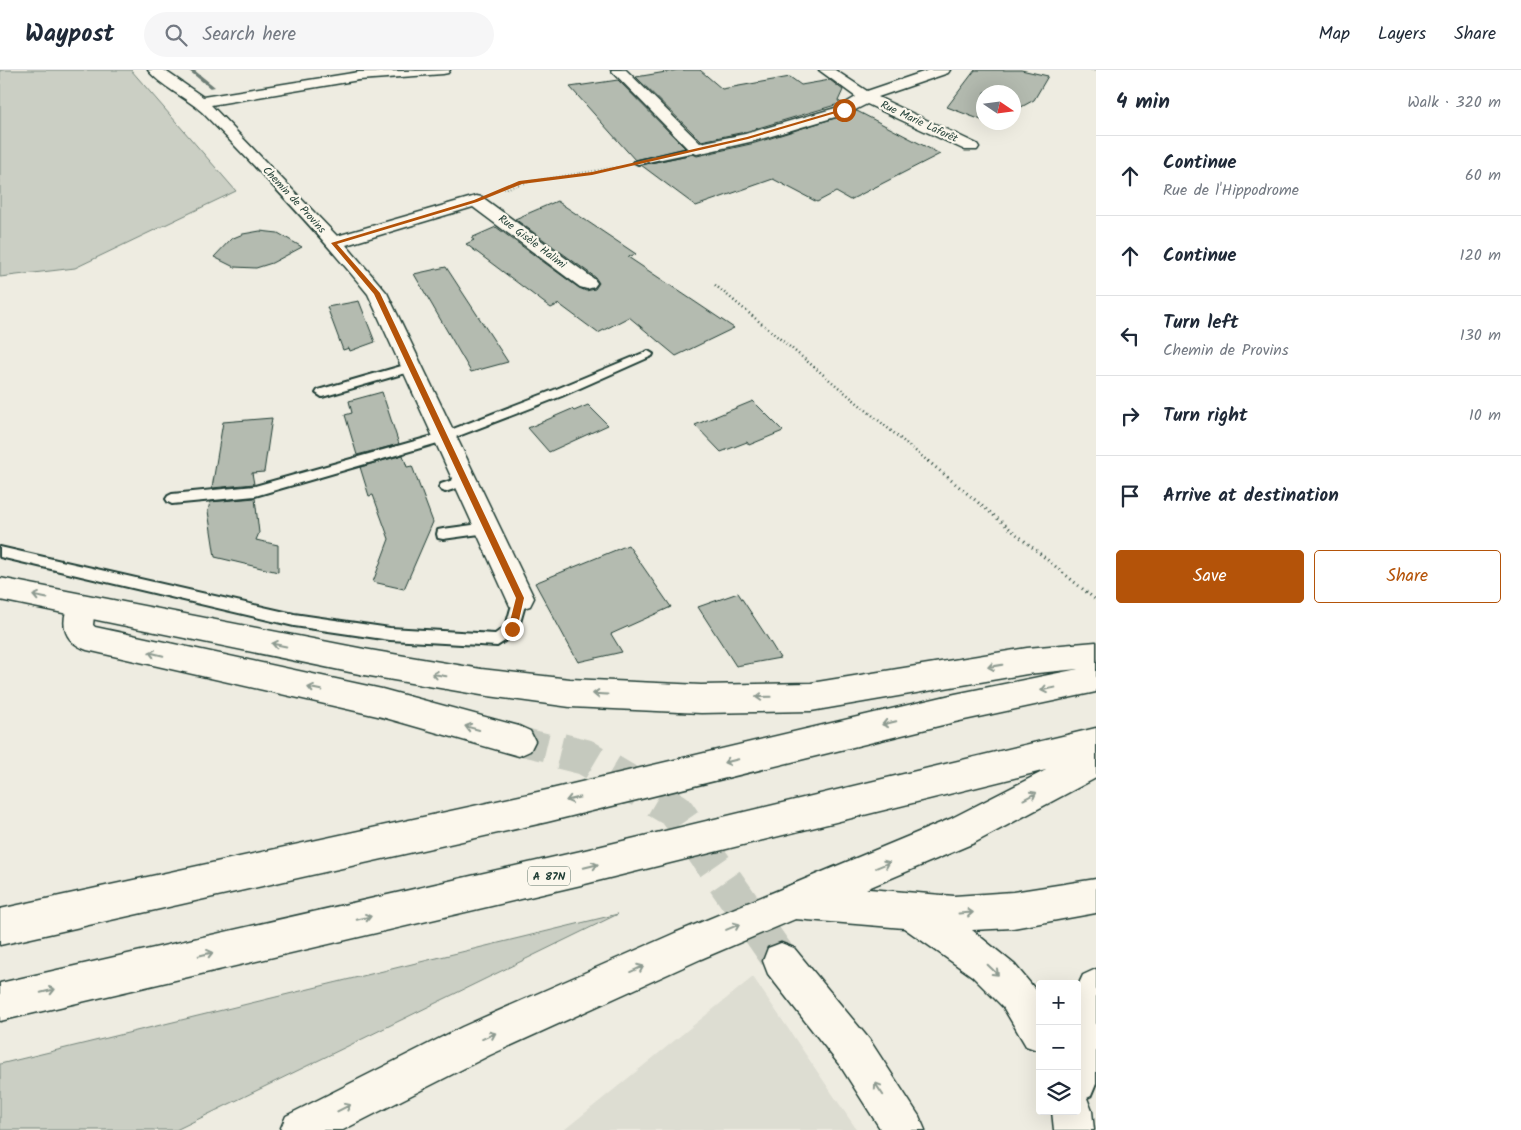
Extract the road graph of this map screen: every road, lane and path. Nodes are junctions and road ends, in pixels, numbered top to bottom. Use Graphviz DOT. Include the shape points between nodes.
graph roads {
  1 [pos="156,70"];
  2 [pos="443,70"];
  3 [pos="618,70"];
  4 [pos="826,70"];
  5 [pos="943,70"];
  6 [pos="1091,70"];
  7 [pos="1096,71"];
  8 [pos="867,98"];
  9 [pos="200,102"];
  10 [pos="971,147"];
  11 [pos="697,149"];
  12 [pos="638,162"];
  13 [pos="476,201"];
  14 [pos="334,243"];
  15 [pos="587,284"];
  16 [pos="715,284"];
  17 [pos="648,354"];
  18 [pos="412,367"];
  19 [pos="322,393"];
  20 [pos="444,437"];
  21 [pos="465,481"];
  22 [pos="444,487"];
  23 [pos="172,500"];
  24 [pos="487,528"];
  25 [pos="443,534"];
  26 [pos="0,552"];
  27 [pos="0,589"];
  28 [pos="520,598"];
  29 [pos="1096,600"];
  30 [pos="81,606"];
  31 [pos="1096,655"];
  32 [pos="1096,679"];
  33 [pos="519,741"];
  34 [pos="1096,743"];
  35 [pos="1096,761"];
  36 [pos="1096,896"];
  37 [pos="795,901"];
  38 [pos="911,911"];
  39 [pos="0,927"];
  40 [pos="781,961"];
  41 [pos="1096,988"];
  42 [pos="0,1002"];
  43 [pos="1036,1025"];
  44 [pos="1079,1070"];
  45 [pos="1072,1115"];
  46 [pos="300,1130"];
  47 [pos="905,1130"];
  48 [pos="1074,1130"];
  1 -- 9 [label="main road, Chemin de Provins"];
  2 -- 9 [label="main road" via="359,76"];
  3 -- 11 [label="main road"];
  4 -- 8 [label="main road, Rue Marie Laforêt"];
  5 -- 8 [label="main road"];
  6 -- 7 [label="path"];
  8 -- 10 [label="main road, Rue Marie Laforêt"];
  8 -- 11 [label="main road" via="844,110"];
  9 -- 14 [label="main road, Chemin de Provins"];
  11 -- 12 [label="lane"];
  12 -- 13 [label="path" via="592,173 521,182"];
  13 -- 14 [label="main road"];
  13 -- 15 [label="main road, Rue Gisèle Halimi"];
  14 -- 18 [label="main road, Chemin de Provins" via="377,293"];
  16 -- 29 [label="path"];
  17 -- 20 [label="lane"];
  18 -- 19 [label="lane"];
  18 -- 20 [label="main road, Chemin de Provins"];
  20 -- 21 [label="main road, Chemin de Provins"];
  20 -- 23 [label="lane" via="255,492"];
  21 -- 22 [label="lane"];
  21 -- 24 [label="main road, Chemin de Provins"];
  24 -- 25 [label="lane"];
  24 -- 28 [label="main road, Chemin de Provins"];
  26 -- 28 [label="lane" via="294,620 390,634 497,640 512,629"];
  30 -- 27 [label="main road, one-way"];
  31 -- 30 [label="main road, one-way" via="1027,661 811,696 701,699 579,693 481,682"];
  33 -- 30 [label="main road, one-way" via="382,703 87,638 78,630"];
  32 -- 39 [label="main road, one-way" via="955,708 547,806"];
  42 -- 34 [label="main road, A 87N, one-way" via="590,866"];
  37 -- 35 [label="main road, one-way" via="962,832"];
  38 -- 36 [label="main road, one-way" via="954,914 1013,910"];
  37 -- 38 [label="main road"];
  46 -- 37 [label="main road, one-way" via="476,1041"];
  38 -- 43 [label="main road, one-way" via="966,946 1008,983"];
  47 -- 40 [label="main road, one-way" via="855,1053"];
  41 -- 44 [label="main road"];
  45 -- 48 [label="main road"];
}
